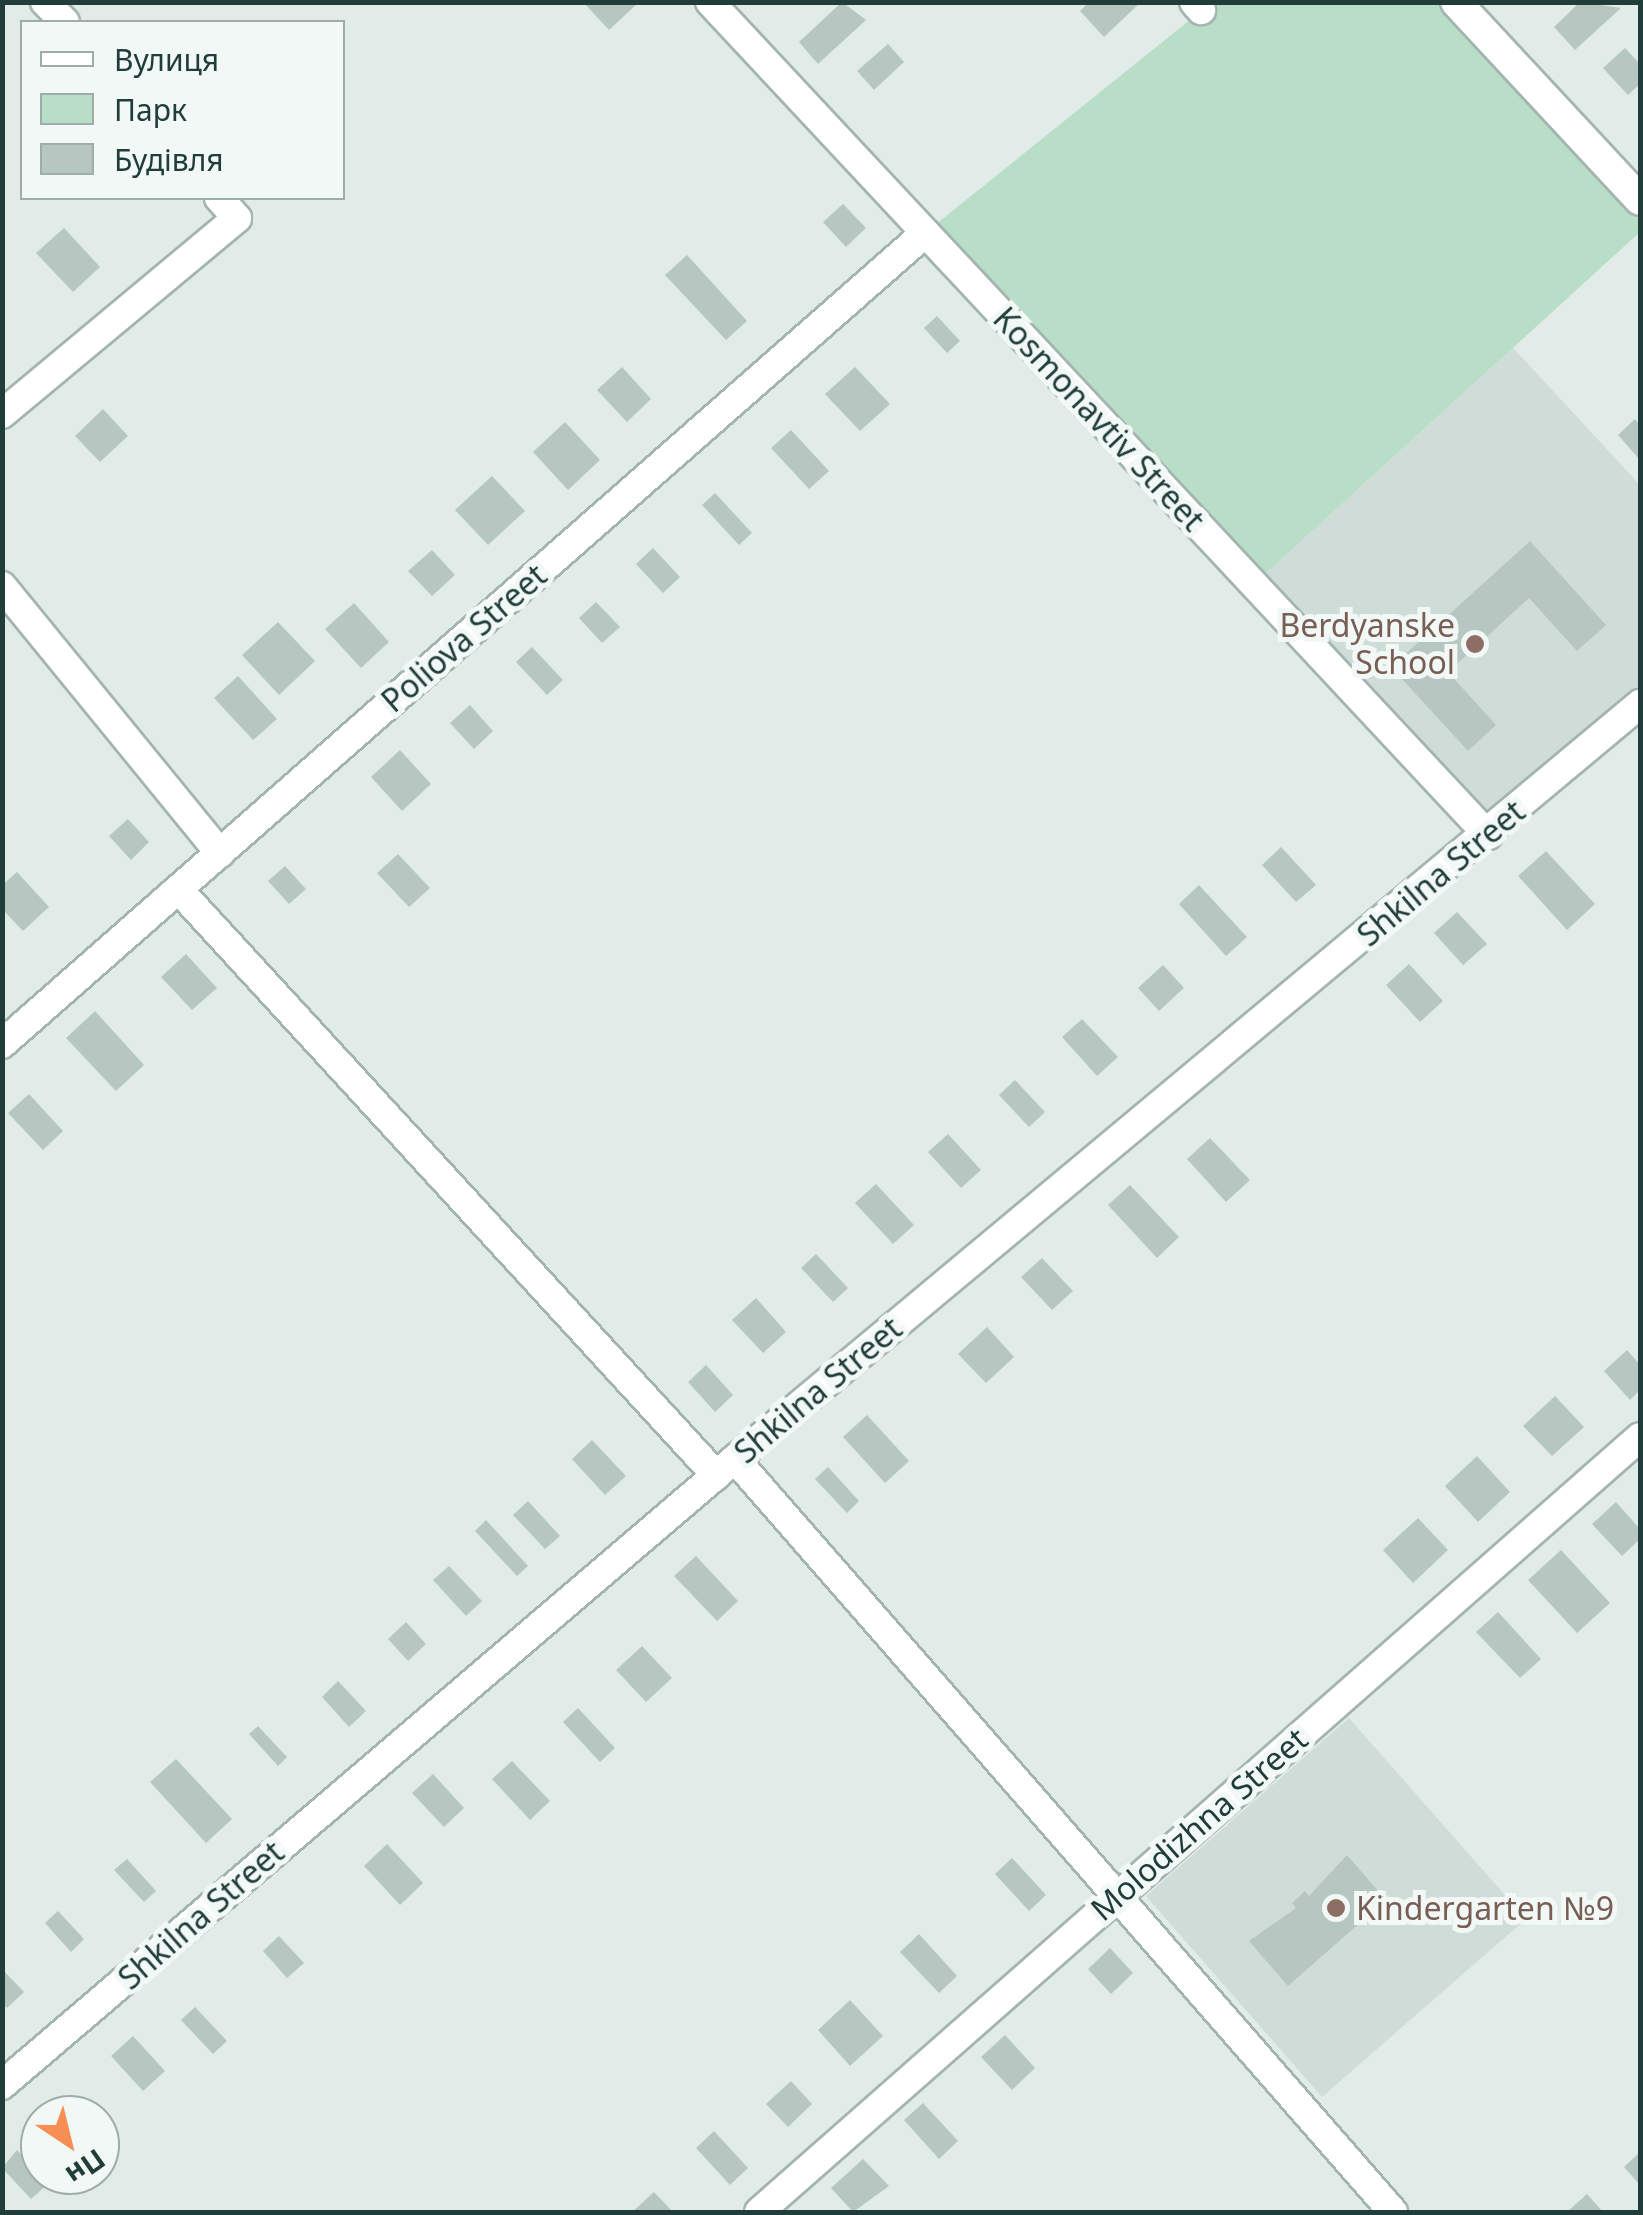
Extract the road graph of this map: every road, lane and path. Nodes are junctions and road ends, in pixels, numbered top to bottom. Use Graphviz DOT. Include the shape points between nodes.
graph roads {
  1 [pos="44,2"];
  2 [pos="710,2"];
  3 [pos="1456,2"];
  4 [pos="63,20"];
  5 [pos="1640,200"];
  6 [pos="228,208"];
  7 [pos="926,232"];
  8 [pos="2,414"];
  9 [pos="2,586"];
  10 [pos="1640,704"];
  11 [pos="1488,834"];
  12 [pos="220,853"];
  13 [pos="178,889"];
  14 [pos="2,1044"];
  15 [pos="1640,1438"];
  16 [pos="726,1466"];
  17 [pos="1117,1896"];
  18 [pos="2,2085"];
  19 [pos="759,2212"];
  20 [pos="1393,2212"];
  1 -- 4 [label="street"];
  2 -- 7 [label="street, Kosmonavtiv Street"];
  3 -- 5 [label="street"];
  6 -- 8 [label="street"];
  7 -- 11 [label="street, Kosmonavtiv Street"];
  7 -- 12 [label="street, Poliova Street"];
  9 -- 12 [label="street"];
  10 -- 11 [label="street, Shkilna Street"];
  11 -- 16 [label="street, Shkilna Street"];
  12 -- 13 [label="street, Poliova Street"];
  13 -- 14 [label="street, Poliova Street"];
  13 -- 16 [label="street"];
  15 -- 17 [label="street, Molodizhna Street"];
  16 -- 17 [label="street"];
  16 -- 18 [label="street, Shkilna Street"];
  17 -- 19 [label="street, Molodizhna Street"];
  17 -- 20 [label="street"];
}
